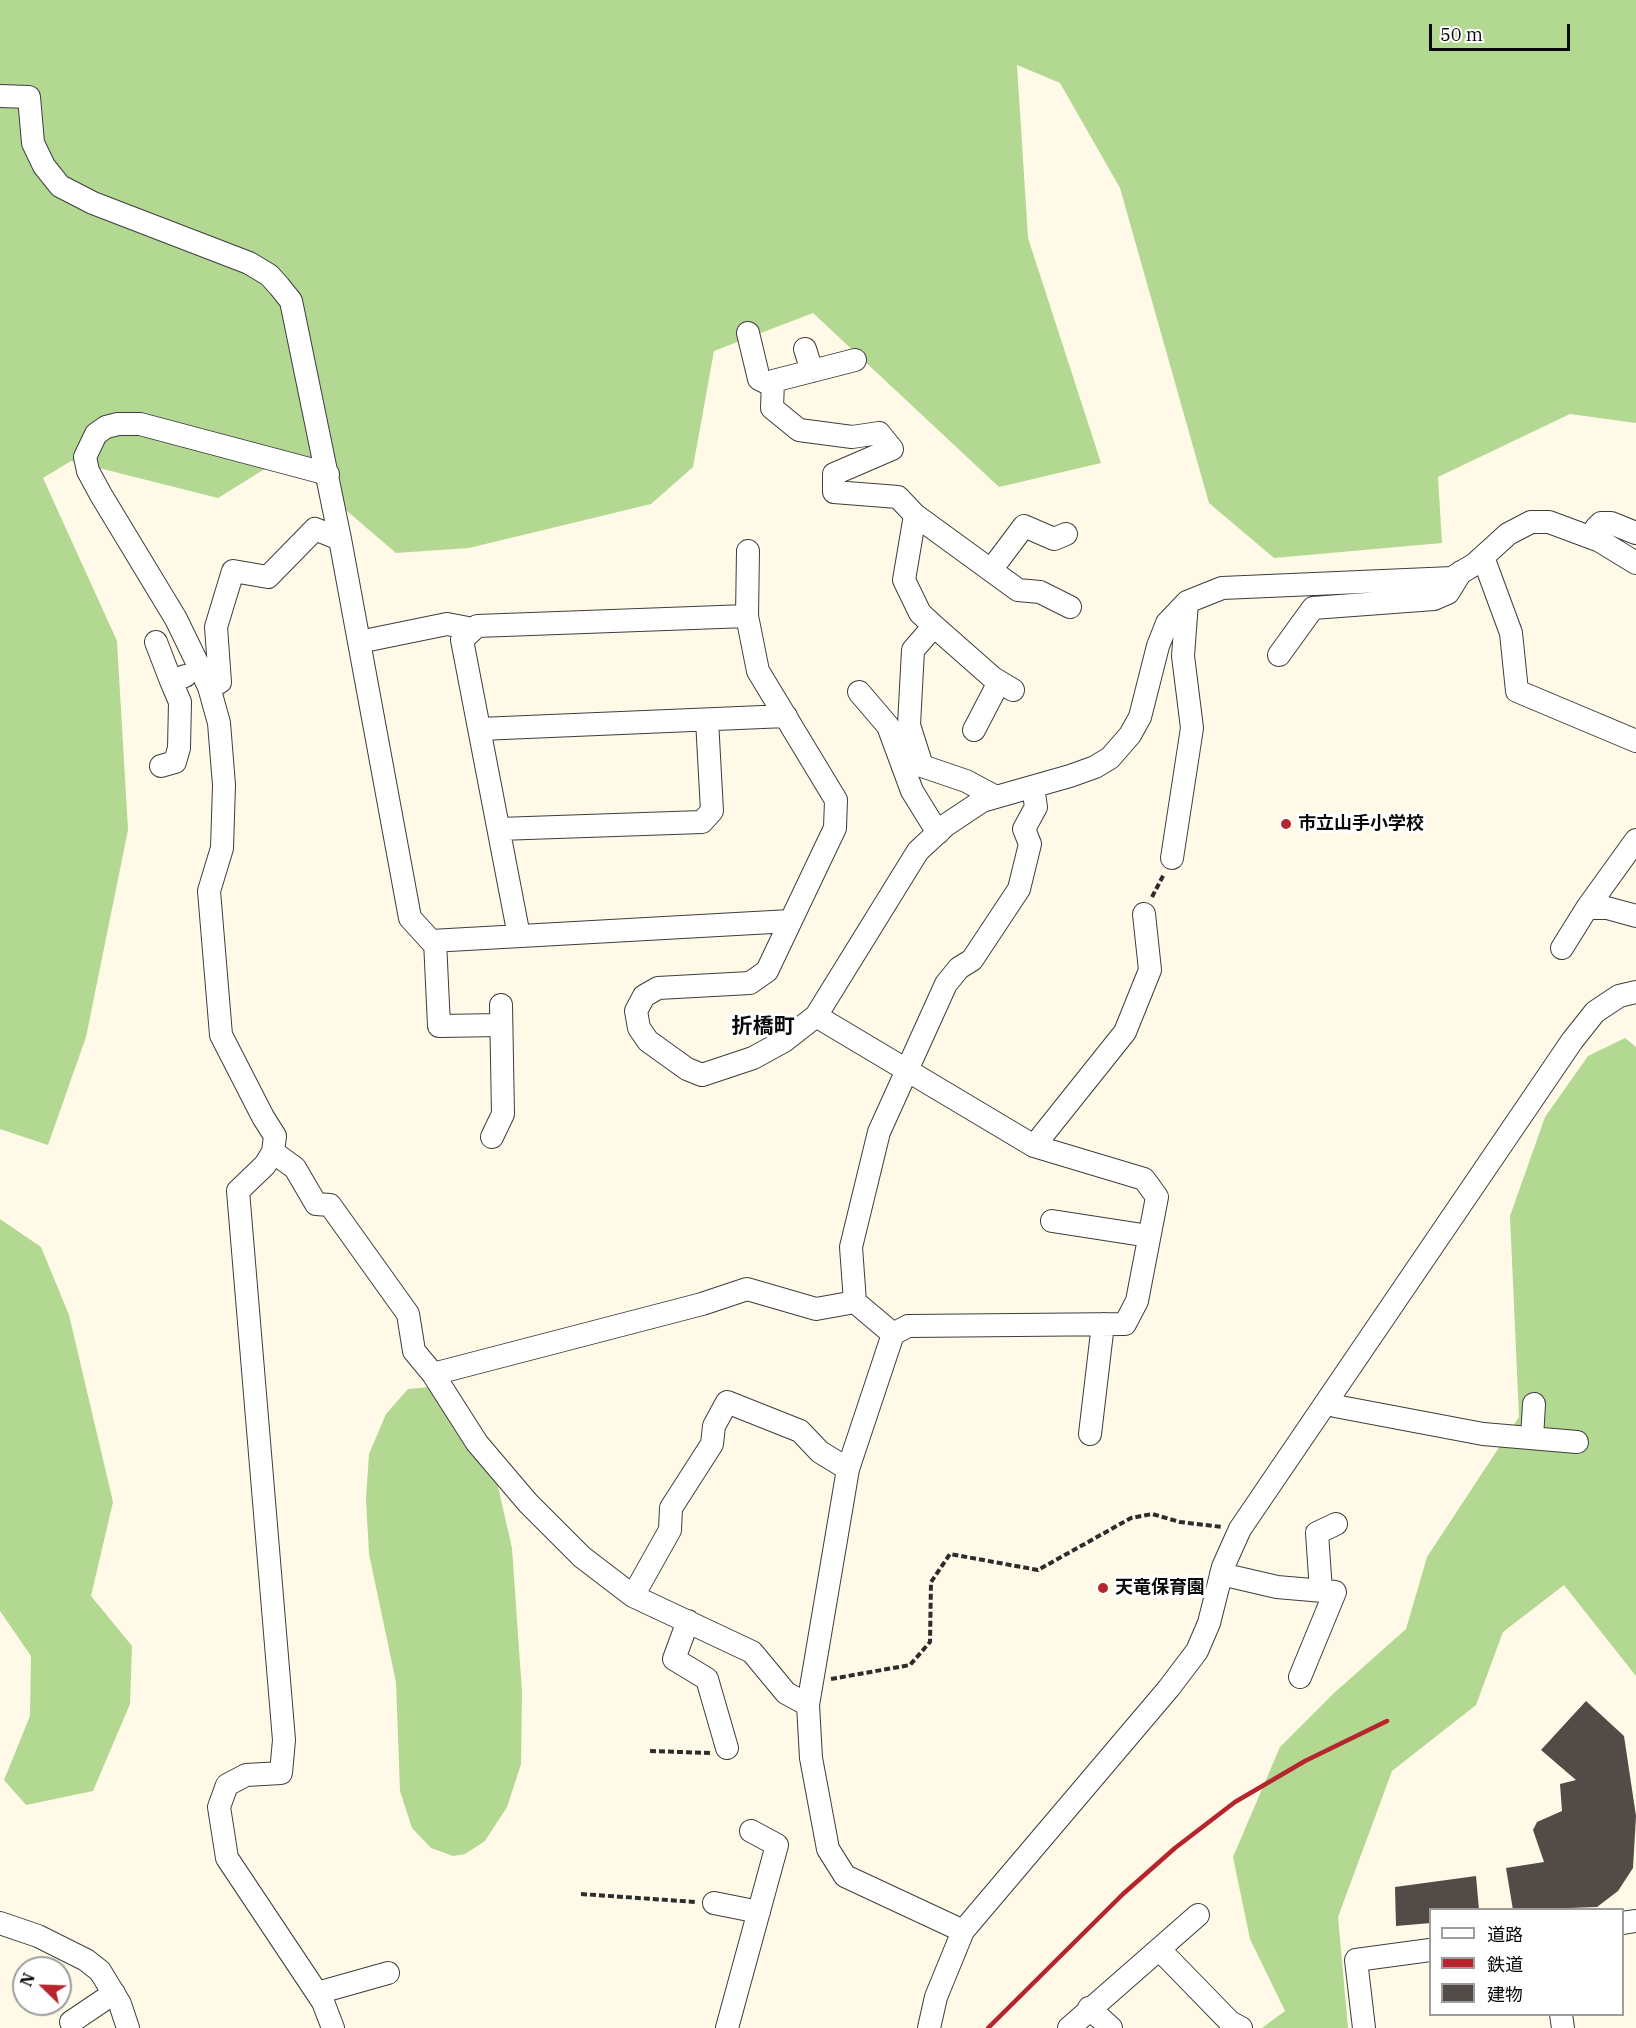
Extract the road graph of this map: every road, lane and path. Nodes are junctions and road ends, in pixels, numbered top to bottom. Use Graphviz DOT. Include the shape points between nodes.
graph roads {
  1 [pos="0,96"];
  2 [pos="748,333"];
  3 [pos="805,349"];
  4 [pos="855,360"];
  5 [pos="812,371"];
  6 [pos="772,386"];
  7 [pos="328,474"];
  8 [pos="915,515"];
  9 [pos="1636,532"];
  10 [pos="1066,534"];
  11 [pos="1592,538"];
  12 [pos="340,539"];
  13 [pos="748,551"];
  14 [pos="1483,557"];
  15 [pos="1636,563"];
  16 [pos="991,570"];
  17 [pos="1461,572"];
  18 [pos="1187,602"];
  19 [pos="1070,607"];
  20 [pos="747,616"];
  21 [pos="934,626"];
  22 [pos="473,629"];
  23 [pos="156,642"];
  24 [pos="359,642"];
  25 [pos="1279,655"];
  26 [pos="204,678"];
  27 [pos="171,681"];
  28 [pos="859,692"];
  29 [pos="786,716"];
  30 [pos="707,720"];
  31 [pos="480,729"];
  32 [pos="974,730"];
  33 [pos="1636,741"];
  34 [pos="161,766"];
  35 [pos="1033,787"];
  36 [pos="996,797"];
  37 [pos="499,829"];
  38 [pos="938,833"];
  39 [pos="1636,840"];
  40 [pos="1172,858"];
  41 [pos="1587,908"];
  42 [pos="1144,914"];
  43 [pos="1636,916"];
  44 [pos="790,921"];
  45 [pos="519,936"];
  46 [pos="435,940"];
  47 [pos="1562,948"];
  48 [pos="1636,992"];
  49 [pos="816,1016"];
  50 [pos="906,1069"];
  51 [pos="492,1137"];
  52 [pos="1034,1146"];
  53 [pos="273,1152"];
  54 [pos="1052,1221"];
  55 [pos="1149,1236"];
  56 [pos="855,1302"];
  57 [pos="1103,1324"];
  58 [pos="893,1334"];
  59 [pos="433,1374"];
  60 [pos="1327,1402"];
  61 [pos="1534,1404"];
  62 [pos="1090,1434"];
  63 [pos="1532,1438"];
  64 [pos="1577,1442"];
  65 [pos="848,1468"];
  66 [pos="1336,1524"];
  67 [pos="1240,1529"];
  68 [pos="1221,1574"];
  69 [pos="1322,1591"];
  70 [pos="633,1596"];
  71 [pos="688,1621"];
  72 [pos="1300,1677"];
  73 [pos="814,1682"];
  74 [pos="808,1705"];
  75 [pos="727,1748"];
  76 [pos="650,1751"];
  77 [pos="751,1831"];
  78 [pos="581,1894"];
  79 [pos="714,1903"];
  80 [pos="759,1912"];
  81 [pos="1198,1915"];
  82 [pos="0,1923"];
  83 [pos="963,1931"];
  84 [pos="1159,1948"];
  85 [pos="1429,1950"];
  86 [pos="388,1973"];
  87 [pos="114,1993"];
  88 [pos="317,1993"];
  89 [pos="1089,2008"];
  90 [pos="71,2022"];
  91 [pos="128,2028"];
  92 [pos="333,2028"];
  93 [pos="727,2028"];
  94 [pos="929,2028"];
  95 [pos="1069,2028"];
  96 [pos="1111,2028"];
  97 [pos="1241,2028"];
  98 [pos="1364,2028"];
  1 -- 7 [label="street" via="29,98 33,143 60,186 93,203 249,263 279,286 291,301"];
  2 -- 6 [label="street" via="759,379"];
  3 -- 5 [label="street"];
  4 -- 5 [label="street"];
  5 -- 6 [label="street" via="773,381"];
  6 -- 8 [label="street" via="772,408 799,430 852,436 879,433 887,440 892,449 834,474 834,492 898,497"];
  7 -- 12 [label="street"];
  7 -- 26 [label="street" via="140,424 118,424 96,434 85,458 88,471 166,601"];
  8 -- 16 [label="street"];
  8 -- 21 [label="street" via="904,580 920,614"];
  9 -- 11 [label="street" via="1601,523"];
  10 -- 16 [label="street" via="1054,539 1024,526"];
  11 -- 14 [label="street" via="1549,522 1531,522 1508,534"];
  11 -- 15 [label="street"];
  12 -- 24 [label="street"];
  12 -- 26 [label="street" via="315,529 268,577 232,572 216,627 220,682"];
  13 -- 20 [label="street"];
  14 -- 17 [label="street"];
  14 -- 33 [label="street" via="1510,633 1517,692"];
  16 -- 19 [label="street" via="1018,590 1040,592"];
  17 -- 18 [label="street" via="1452,578 1222,588"];
  17 -- 25 [label="street" via="1448,593 1434,599 1313,608"];
  18 -- 35 [label="street" via="1167,623 1140,717 1130,735 1110,758 1095,767"];
  18 -- 40 [label="street" via="1183,656 1192,728"];
  20 -- 22 [label="street"];
  20 -- 29 [label="street" via="758,671"];
  21 -- 32 [label="street" via="1006,686"];
  21 -- 36 [label="street" via="913,650 909,725 919,758 922,766 966,781"];
  22 -- 24 [label="street" via="447,624"];
  22 -- 31 [label="street" via="462,640"];
  23 -- 27 [label="street"];
  24 -- 46 [label="street" via="410,918 431,941"];
  26 -- 27 [label="street"];
  26 -- 53 [label="street" via="219,723 224,784 222,848 209,891 221,1035 276,1136"];
  27 -- 34 [label="street" via="180,702 179,748 175,762"];
  28 -- 38 [label="street" via="888,726 912,791"];
  29 -- 30 [label="street"];
  29 -- 44 [label="street" via="830,790 837,811 835,828"];
  30 -- 31 [label="street"];
  30 -- 37 [label="street" via="712,811 702,822"];
  31 -- 37 [label="street"];
  35 -- 36 [label="street"];
  35 -- 50 [label="street" via="1036,807 1024,829 1030,844 1019,889 972,960 946,984"];
  36 -- 38 [label="street" via="982,801"];
  37 -- 45 [label="street"];
  38 -- 49 [label="street" via="918,852"];
  39 -- 41 [label="street"];
  40 -- 42 [label="path"];
  41 -- 43 [label="street" via="1606,908"];
  41 -- 47 [label="street"];
  42 -- 52 [label="street" via="1150,970 1125,1032"];
  44 -- 45 [label="street"];
  44 -- 49 [label="street" via="767,971 750,983 658,988 644,996 636,1011 639,1028 658,1048 702,1075 753,1058 784,1041"];
  45 -- 46 [label="street"];
  46 -- 51 [label="street" via="438,1026 501,1015 503,1114"];
  48 -- 60 [label="street" via="1620,996 1595,1011 1572,1041"];
  49 -- 50 [label="street"];
  50 -- 52 [label="street"];
  50 -- 56 [label="street" via="879,1132 851,1247"];
  52 -- 55 [label="street" via="1144,1179 1157,1197"];
  53 -- 59 [label="street" via="295,1168 316,1204 330,1205 408,1314 414,1350"];
  53 -- 88 [label="street" via="265,1166 238,1191 284,1740 281,1773 246,1775 227,1785 219,1807 227,1858"];
  54 -- 55 [label="street"];
  55 -- 57 [label="street" via="1137,1301 1125,1324"];
  56 -- 58 [label="street"];
  56 -- 59 [label="street" via="816,1309 747,1289"];
  57 -- 58 [label="street" via="908,1326"];
  57 -- 62 [label="street"];
  58 -- 65 [label="street"];
  59 -- 70 [label="street" via="477,1443 528,1503 582,1557"];
  60 -- 63 [label="street" via="1483,1434"];
  60 -- 67 [label="street"];
  61 -- 63 [label="street"];
  63 -- 64 [label="street"];
  65 -- 70 [label="street" via="820,1452 800,1431 727,1402 714,1426 711,1444 671,1508 670,1530"];
  65 -- 73 [label="street"];
  66 -- 69 [label="street" via="1317,1533"];
  67 -- 68 [label="street"];
  67 -- 73 [label="path" via="1180,1522 1152,1514 1131,1518 1038,1570 950,1554 931,1582 930,1642 910,1665"];
  68 -- 69 [label="street" via="1277,1587"];
  68 -- 83 [label="street" via="1209,1623 1197,1651"];
  69 -- 72 [label="street" via="1335,1592"];
  70 -- 71 [label="street"];
  71 -- 74 [label="street" via="752,1652 786,1693"];
  71 -- 75 [label="street" via="674,1659 707,1679"];
  73 -- 74 [label="street"];
  74 -- 83 [label="street" via="811,1758 828,1849 845,1876"];
  75 -- 76 [label="path" via="714,1733 713,1753"];
  77 -- 80 [label="street" via="777,1845"];
  78 -- 79 [label="path"];
  79 -- 80 [label="street"];
  80 -- 93 [label="street"];
  81 -- 84 [label="street"];
  82 -- 87 [label="street" via="38,1936 86,1960 100,1971"];
  83 -- 94 [label="street" via="936,1997"];
  84 -- 89 [label="street"];
  84 -- 97 [label="street" via="1230,2022"];
  85 -- 98 [label="street" via="1356,1960"];
  86 -- 88 [label="street"];
  87 -- 90 [label="street"];
  87 -- 91 [label="street"];
  88 -- 92 [label="street"];
  89 -- 95 [label="street"];
  89 -- 96 [label="street"];
}
